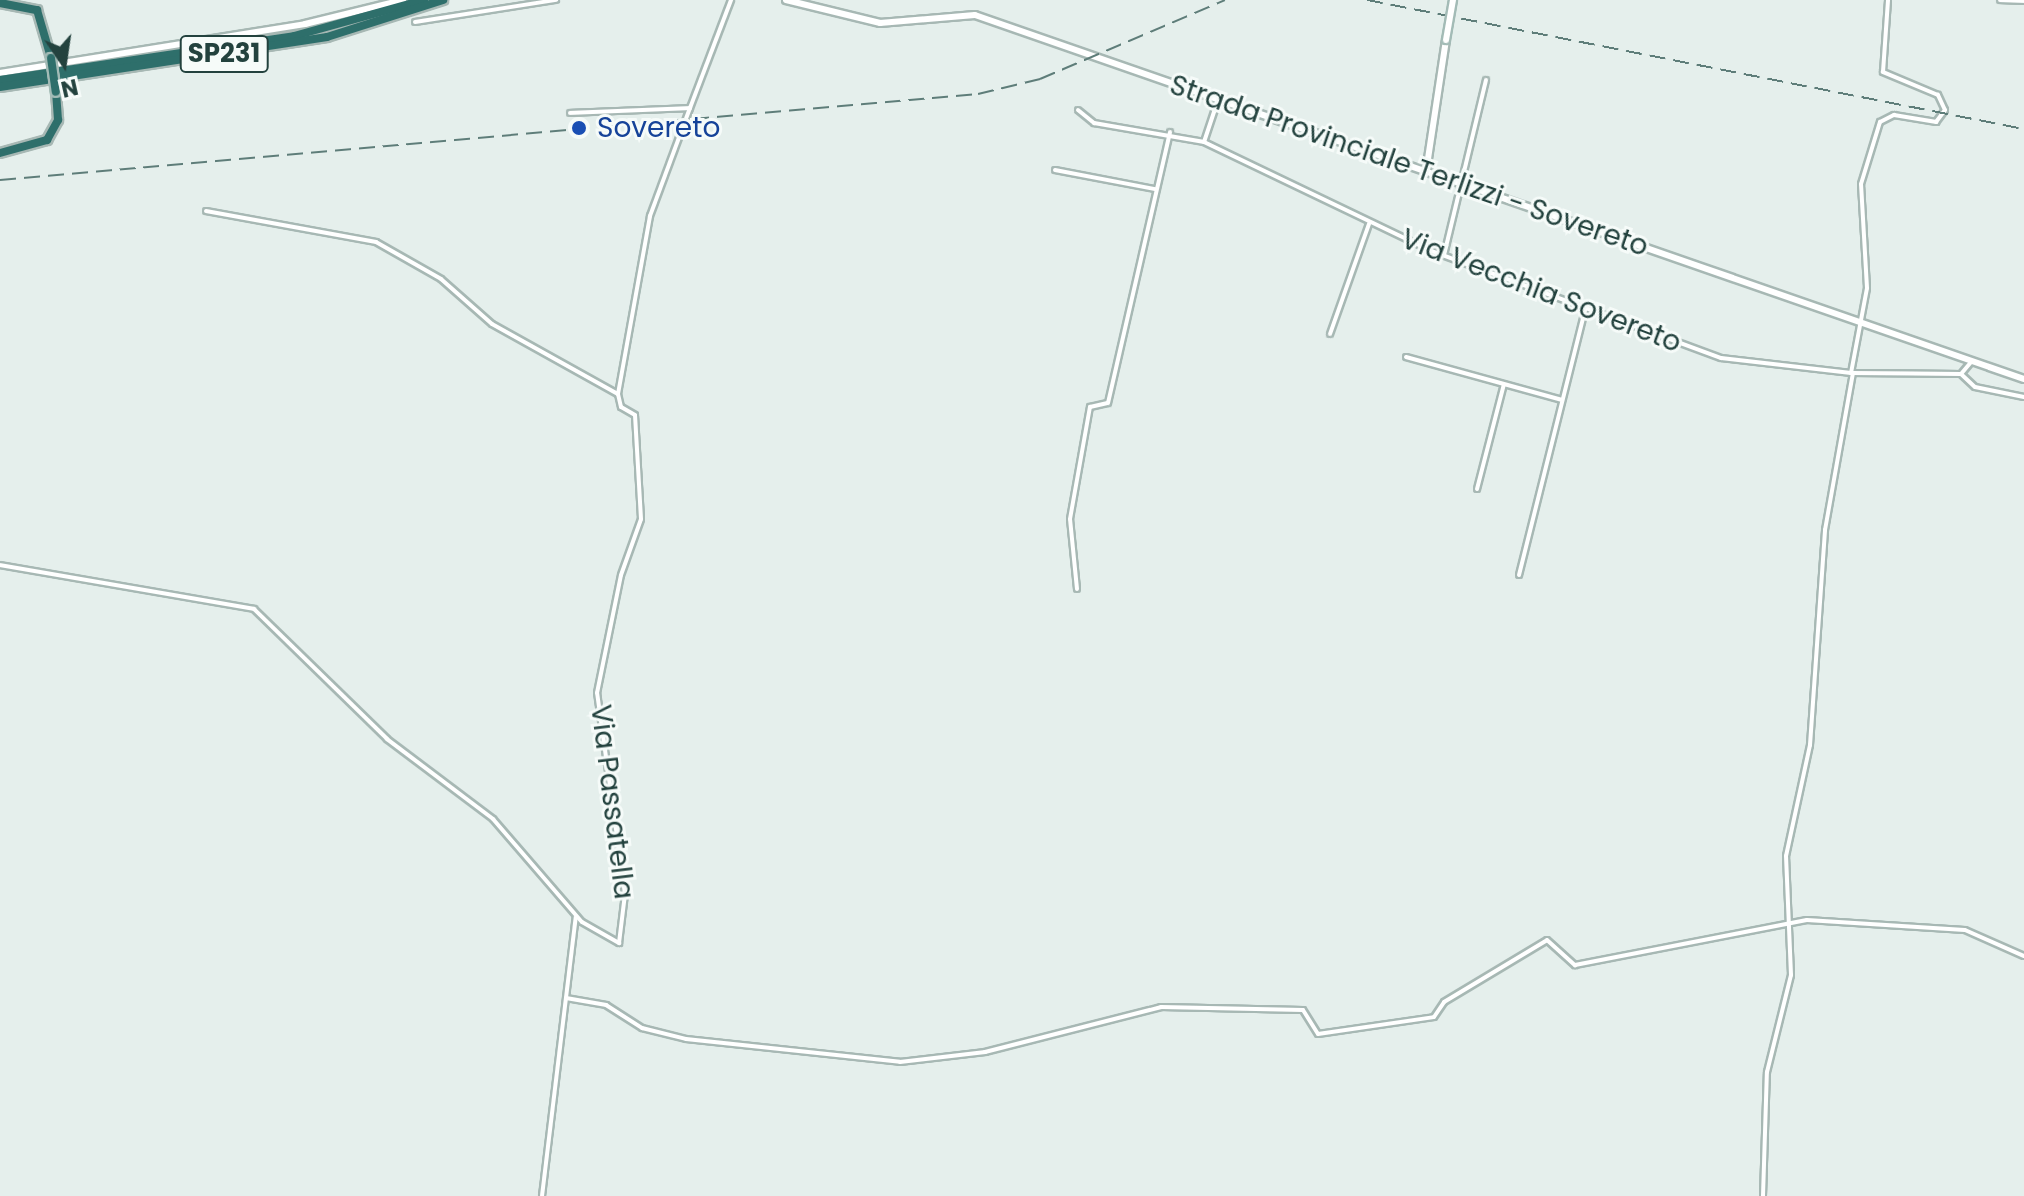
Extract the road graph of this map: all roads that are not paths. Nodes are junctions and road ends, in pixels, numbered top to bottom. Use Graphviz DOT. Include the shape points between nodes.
graph roads {
  1 [pos="403,0"];
  2 [pos="424,0"];
  3 [pos="443,0"];
  4 [pos="556,0"];
  5 [pos="731,0"];
  6 [pos="786,0"];
  7 [pos="1453,0"];
  8 [pos="1888,0"];
  9 [pos="2000,0"];
  10 [pos="2024,1"];
  11 [pos="0,3"];
  12 [pos="415,22"];
  13 [pos="0,70"];
  14 [pos="0,80"];
  15 [pos="1486,80"];
  16 [pos="0,88"];
  17 [pos="1218,100"];
  18 [pos="690,108"];
  19 [pos="1078,110"];
  20 [pos="570,113"];
  21 [pos="1170,132"];
  22 [pos="1204,142"];
  23 [pos="0,153"];
  24 [pos="1425,153"];
  25 [pos="1418,169"];
  26 [pos="1055,170"];
  27 [pos="1426,172"];
  28 [pos="1462,184"];
  29 [pos="1155,189"];
  30 [pos="206,211"];
  31 [pos="1369,224"];
  32 [pos="1444,255"];
  33 [pos="1585,310"];
  34 [pos="1860,322"];
  35 [pos="1330,334"];
  36 [pos="1406,357"];
  37 [pos="1972,361"];
  38 [pos="1852,373"];
  39 [pos="1961,374"];
  40 [pos="2024,379"];
  41 [pos="1504,384"];
  42 [pos="618,394"];
  43 [pos="2024,397"];
  44 [pos="1562,400"];
  45 [pos="1477,489"];
  46 [pos="0,565"];
  47 [pos="1519,575"];
  48 [pos="1077,589"];
  49 [pos="576,917"];
  50 [pos="1786,924"];
  51 [pos="2024,956"];
  52 [pos="566,998"];
  53 [pos="542,1196"];
  54 [pos="1763,1196"];
  1 -- 13 [label="street" via="305,24"];
  2 -- 14 [label="highway, SP231" via="294,36"];
  3 -- 16 [label="highway, SP231" via="327,37"];
  4 -- 12 [label="street"];
  5 -- 18 [label="street"];
  6 -- 17 [label="street, Strada Provinciale Terlizzi - Sovereto" via="880,23 968,13"];
  7 -- 24 [label="street, bridge"];
  8 -- 34 [label="street" via="1883,72 1938,95 1945,110 1936,122 1894,115 1880,122 1861,184 1867,288"];
  9 -- 10 [label="street"];
  11 -- 23 [label="highway, bridge" via="37,10 51,58 58,120 47,140"];
  15 -- 28 [label="street"];
  17 -- 22 [label="street"];
  17 -- 25 [label="street, Strada Provinciale Terlizzi - Sovereto"];
  18 -- 20 [label="street"];
  18 -- 42 [label="street" via="650,216"];
  19 -- 21 [label="street, Via Vecchia Sovereto" via="1094,123"];
  21 -- 22 [label="street, Via Vecchia Sovereto"];
  21 -- 29 [label="street"];
  22 -- 31 [label="street, Via Vecchia Sovereto"];
  24 -- 25 [label="street"];
  24 -- 27 [label="street"];
  25 -- 27 [label="street, Strada Provinciale Terlizzi - Sovereto"];
  26 -- 29 [label="street"];
  27 -- 28 [label="street, Strada Provinciale Terlizzi - Sovereto"];
  28 -- 32 [label="street"];
  28 -- 34 [label="street, Strada Provinciale Terlizzi - Sovereto"];
  29 -- 48 [label="street" via="1108,403 1090,407 1070,519"];
  30 -- 42 [label="street" via="376,242 441,279 492,324"];
  31 -- 32 [label="street, Via Vecchia Sovereto"];
  31 -- 35 [label="street"];
  32 -- 33 [label="street, Via Vecchia Sovereto"];
  33 -- 38 [label="street, Via Vecchia Sovereto" via="1748,364"];
  33 -- 44 [label="street"];
  34 -- 37 [label="street, Strada Provinciale Terlizzi - Sovereto"];
  34 -- 38 [label="street"];
  36 -- 41 [label="street"];
  37 -- 39 [label="street"];
  37 -- 40 [label="street, Strada Provinciale Terlizzi - Sovereto"];
  38 -- 39 [label="street, Via Vecchia Sovereto"];
  38 -- 50 [label="street" via="1825,530 1812,731 1786,856"];
  39 -- 43 [label="street, Via Vecchia Sovereto" via="1975,387"];
  41 -- 44 [label="street"];
  41 -- 45 [label="street"];
  42 -- 49 [label="street, Via Passatella" via="621,407 635,415 641,519 621,575 597,693 625,894 621,940 612,942"];
  44 -- 47 [label="street"];
  46 -- 49 [label="street, Via Passatella" via="254,609 387,739 493,819"];
  49 -- 52 [label="street"];
  50 -- 51 [label="street" via="1958,929"];
  50 -- 52 [label="street" via="1575,965 1543,941 1444,1002 1434,1017 1318,1034 1303,1010 1161,1007 917,1061 686,1039 642,1028 606,1005"];
  50 -- 54 [label="street" via="1791,975 1767,1072"];
  52 -- 53 [label="street" via="555,1105 541,1156"];
}
